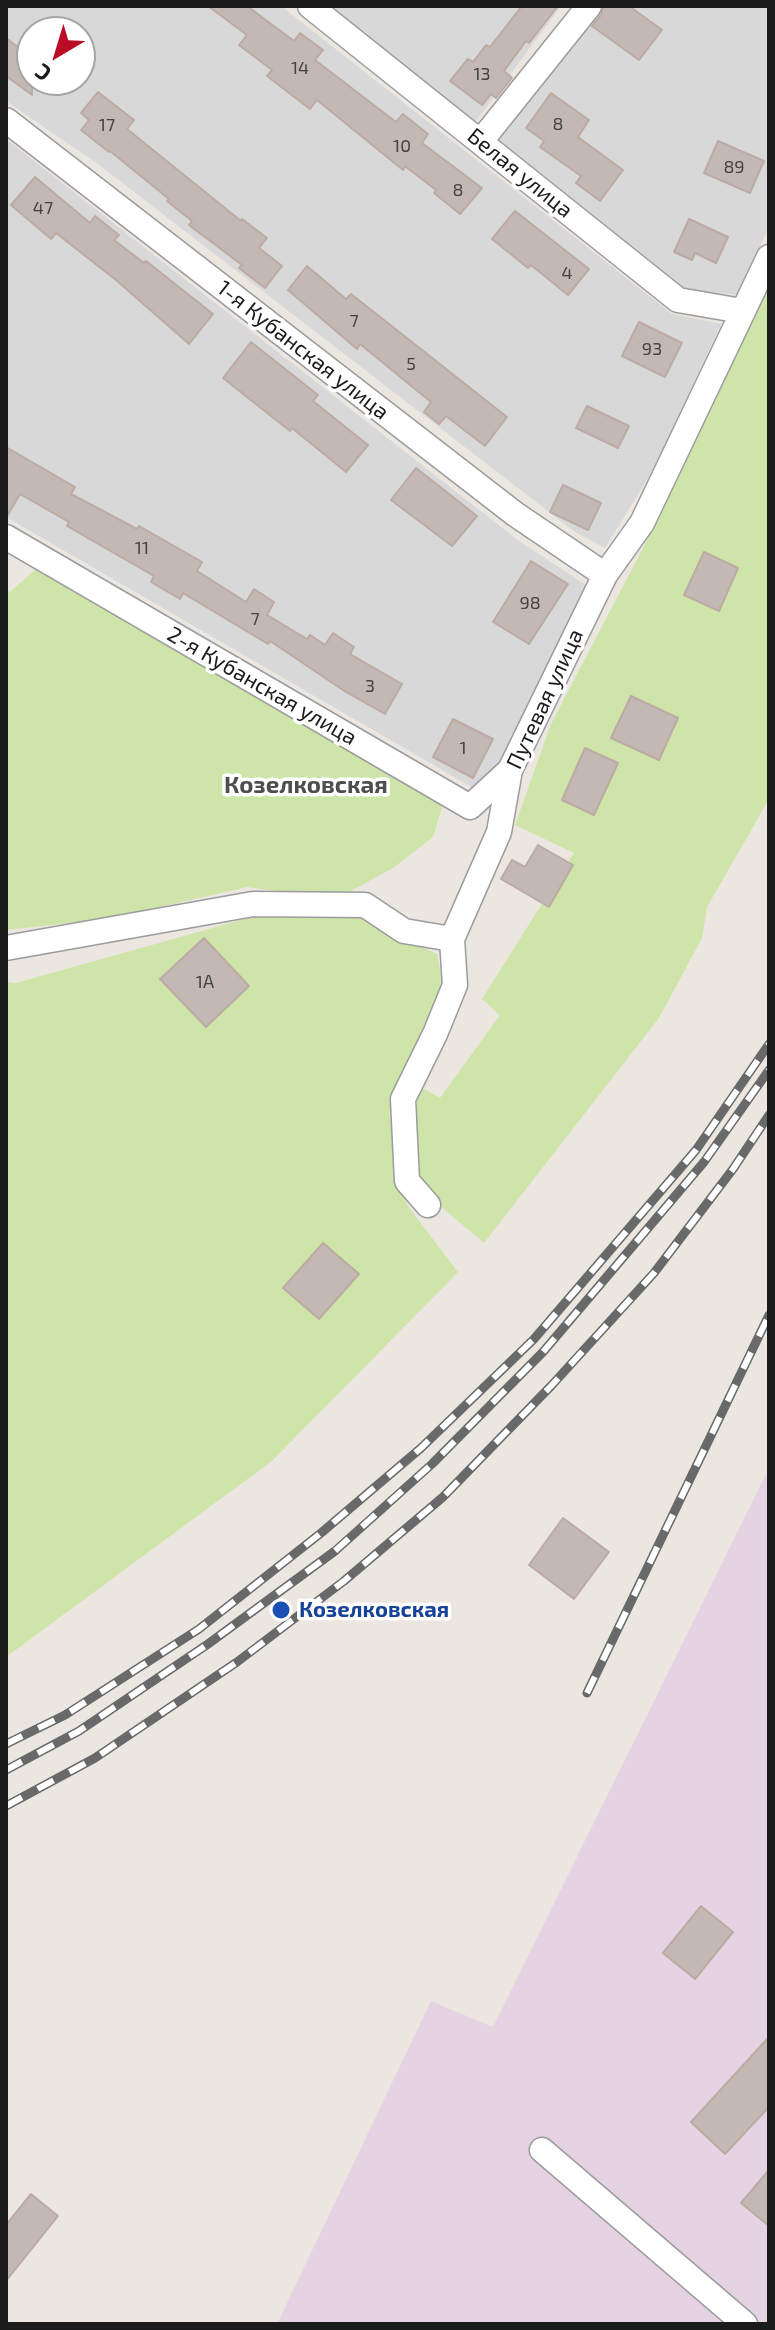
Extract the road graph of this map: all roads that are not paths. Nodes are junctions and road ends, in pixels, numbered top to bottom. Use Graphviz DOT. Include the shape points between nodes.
graph roads {
  1 [pos="310,6"];
  2 [pos="589,6"];
  3 [pos="6,120"];
  4 [pos="481,141"];
  5 [pos="769,257"];
  6 [pos="742,311"];
  7 [pos="6,537"];
  8 [pos="605,575"];
  9 [pos="510,770"];
  10 [pos="452,939"];
  11 [pos="6,948"];
  12 [pos="428,1205"];
  13 [pos="542,2150"];
  14 [pos="745,2324"];
  1 -- 4 [label="street, Белая улица"];
  2 -- 4 [label="street"];
  3 -- 8 [label="street, 1-я Кубанская улица" via="515,514"];
  4 -- 6 [label="street, Белая улица" via="678,300"];
  5 -- 6 [label="street, Путевая улица"];
  6 -- 8 [label="street, Путевая улица" via="642,523"];
  7 -- 9 [label="street, 2-я Кубанская улица" via="470,807"];
  8 -- 9 [label="street, Путевая улица"];
  9 -- 10 [label="street, Путевая улица" via="499,832"];
  10 -- 11 [label="street" via="404,931 365,905 253,904"];
  10 -- 12 [label="street, Путевая улица" via="455,985 403,1099 407,1181"];
  13 -- 14 [label="street"];
}
